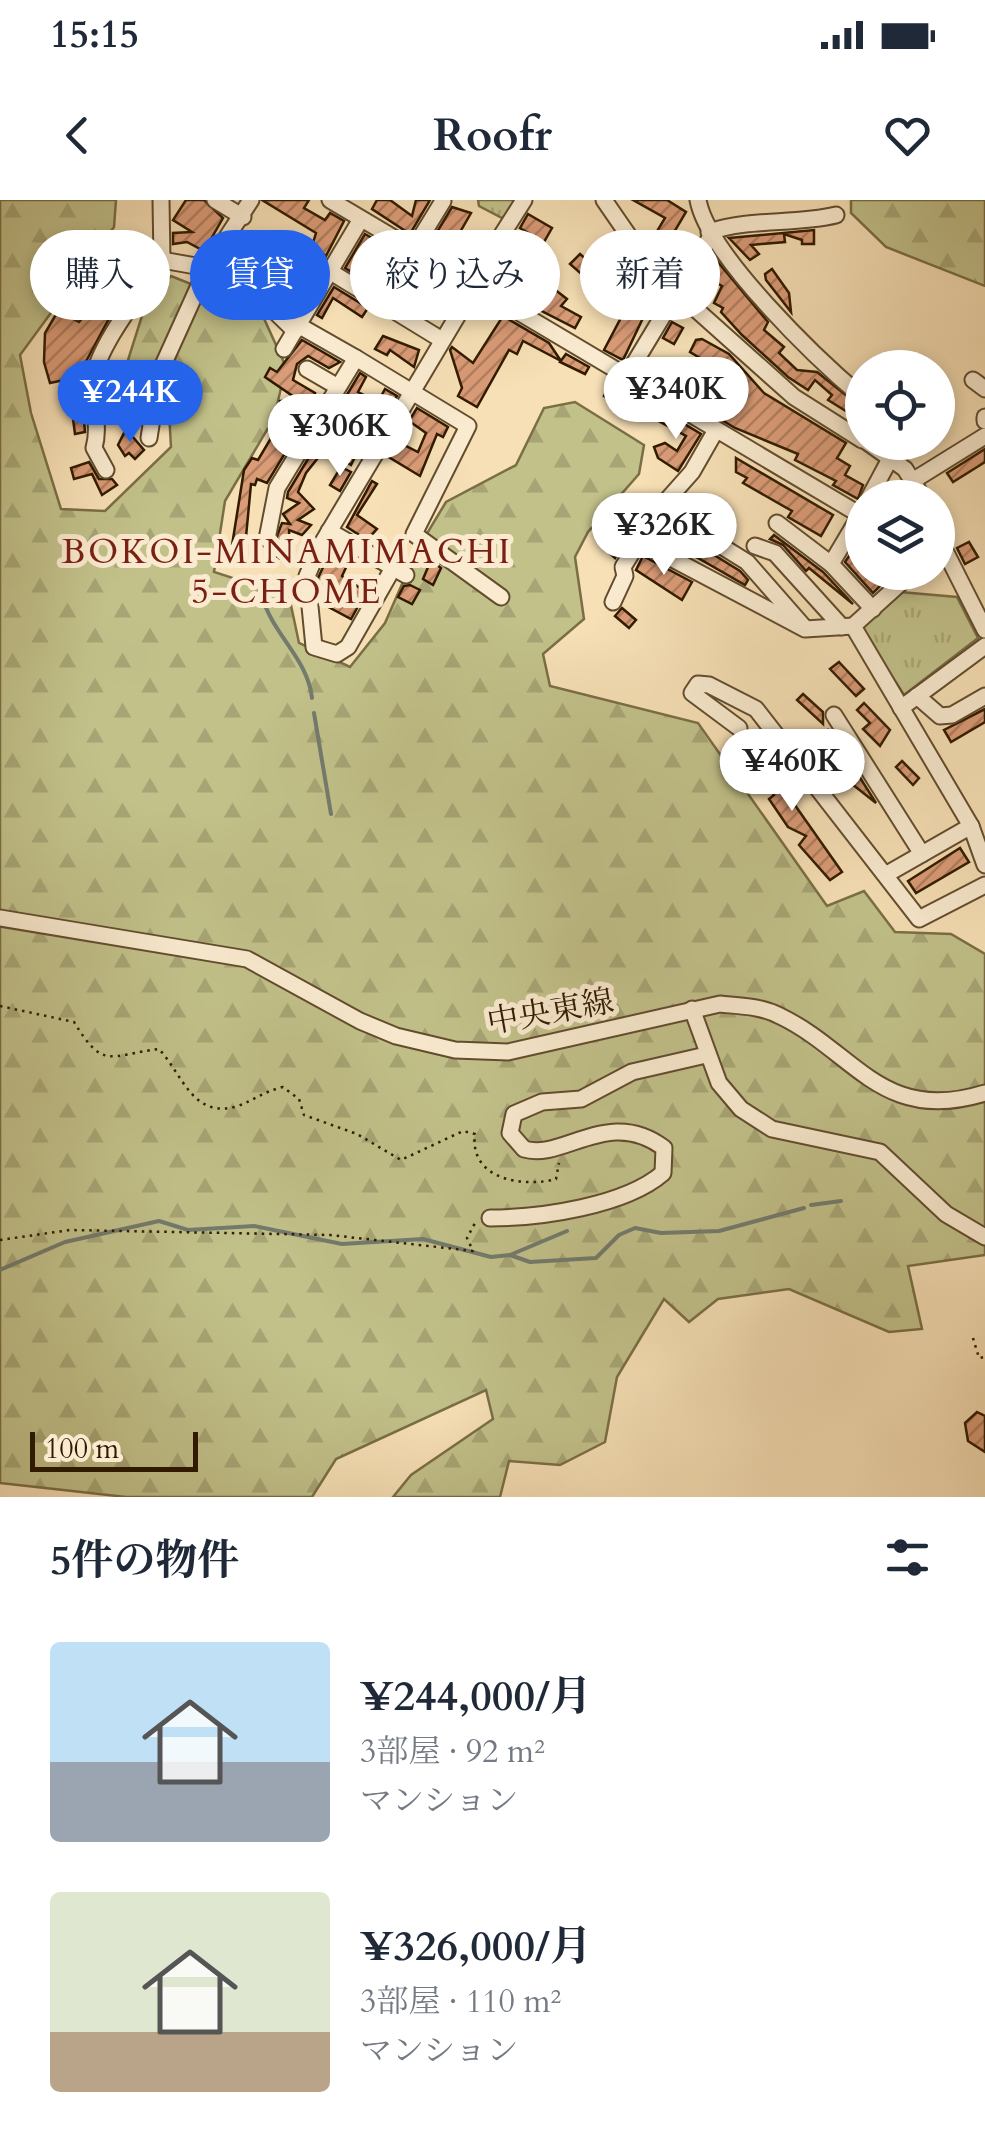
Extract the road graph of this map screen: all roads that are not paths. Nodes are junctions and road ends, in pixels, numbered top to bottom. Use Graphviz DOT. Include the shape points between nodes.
graph roads {
  1 [pos="161,200"];
  2 [pos="214,200"];
  3 [pos="251,200"];
  4 [pos="330,200"];
  5 [pos="368,200"];
  6 [pos="524,200"];
  7 [pos="604,200"];
  8 [pos="698,200"];
  9 [pos="442,201"];
  10 [pos="836,214"];
  11 [pos="243,217"];
  12 [pos="360,218"];
  13 [pos="162,230"];
  14 [pos="234,230"];
  15 [pos="380,230"];
  16 [pos="425,230"];
  17 [pos="506,230"];
  18 [pos="624,230"];
  19 [pos="709,230"];
  20 [pos="720,230"];
  21 [pos="720,246"];
  22 [pos="330,269"];
  23 [pos="330,273"];
  24 [pos="190,306"];
  25 [pos="126,320"];
  26 [pos="287,320"];
  27 [pos="301,320"];
  28 [pos="453,320"];
  29 [pos="529,320"];
  30 [pos="660,320"];
  31 [pos="708,320"];
  32 [pos="297,328"];
  33 [pos="442,340"];
  34 [pos="284,349"];
  35 [pos="814,355"];
  36 [pos="356,358"];
  37 [pos="843,364"];
  38 [pos="307,370"];
  39 [pos="626,378"];
  40 [pos="845,383"];
  41 [pos="338,387"];
  42 [pos="411,390"];
  43 [pos="96,400"];
  44 [pos="156,410"];
  45 [pos="322,413"];
  46 [pos="845,429"];
  47 [pos="716,430"];
  48 [pos="985,436"];
  49 [pos="149,438"];
  50 [pos="379,448"];
  51 [pos="901,460"];
  52 [pos="106,470"];
  53 [pos="914,480"];
  54 [pos="845,504"];
  55 [pos="777,523"];
  56 [pos="329,531"];
  57 [pos="267,539"];
  58 [pos="845,542"];
  59 [pos="755,546"];
  60 [pos="830,564"];
  61 [pos="624,568"];
  62 [pos="955,573"];
  63 [pos="609,580"];
  64 [pos="894,590"];
  65 [pos="501,597"];
  66 [pos="613,602"];
  67 [pos="873,609"];
  68 [pos="848,627"];
  69 [pos="805,629"];
  70 [pos="985,630"];
  71 [pos="985,646"];
  72 [pos="917,696"];
  73 [pos="985,696"];
  74 [pos="901,708"];
  75 [pos="834,715"];
  76 [pos="739,728"];
  77 [pos="971,826"];
  78 [pos="922,854"];
  79 [pos="985,865"];
  80 [pos="887,874"];
  81 [pos="985,885"];
  82 [pos="0,918"];
  83 [pos="692,1009"];
  84 [pos="706,1055"];
  85 [pos="985,1093"];
  86 [pos="490,1218"];
  87 [pos="985,1237"];
  1 -- 13 [label="street"];
  2 -- 11 [label="street"];
  3 -- 11 [label="street"];
  4 -- 12 [label="street"];
  5 -- 12 [label="street"];
  6 -- 17 [label="street"];
  7 -- 18 [label="street"];
  8 -- 19 [label="street"];
  9 -- 16 [label="street"];
  10 -- 20 [label="street" via="764,225 739,222"];
  11 -- 14 [label="street"];
  12 -- 15 [label="street"];
  12 -- 22 [label="street"];
  21 -- 35 [label="street"];
  23 -- 33 [label="street"];
  24 -- 44 [label="street" via="159,374"];
  25 -- 43 [label="street" via="96,370"];
  26 -- 32 [label="street"];
  27 -- 32 [label="street"];
  28 -- 33 [label="street"];
  29 -- 39 [label="street"];
  30 -- 39 [label="street"];
  31 -- 46 [label="street" via="794,396"];
  32 -- 34 [label="street"];
  32 -- 36 [label="street"];
  33 -- 42 [label="street"];
  35 -- 37 [label="street"];
  35 -- 40 [label="street"];
  36 -- 41 [label="street"];
  36 -- 42 [label="street"];
  38 -- 41 [label="street"];
  39 -- 47 [label="street"];
  41 -- 45 [label="street"];
  42 -- 50 [label="street"];
  42 -- 65 [label="street" via="468,426 414,534"];
  43 -- 44 [label="street"];
  43 -- 52 [label="street" via="94,448"];
  44 -- 49 [label="street"];
  45 -- 50 [label="street"];
  45 -- 57 [label="street" via="277,488"];
  47 -- 54 [label="street"];
  47 -- 69 [label="street" via="660,508 718,538 747,562"];
  48 -- 53 [label="street"];
  50 -- 56 [label="street"];
  51 -- 53 [label="street"];
  55 -- 60 [label="street"];
  56 -- 56 [label="street" via="307,576 314,647 337,654 400,572"];
  58 -- 60 [label="street"];
  59 -- 68 [label="street" via="775,553"];
  60 -- 67 [label="street"];
  61 -- 63 [label="street"];
  61 -- 66 [label="street"];
  61 -- 69 [label="street" via="637,540"];
  62 -- 70 [label="street"];
  64 -- 67 [label="street"];
  67 -- 68 [label="street"];
  68 -- 69 [label="street"];
  68 -- 74 [label="street"];
  71 -- 72 [label="street"];
  72 -- 73 [label="street" via="940,716"];
  72 -- 74 [label="street"];
  74 -- 77 [label="street"];
  75 -- 78 [label="street"];
  76 -- 80 [label="street" via="692,693 698,684 756,709"];
  77 -- 78 [label="street"];
  77 -- 79 [label="street"];
  78 -- 80 [label="street"];
  80 -- 81 [label="street" via="918,919"];
  82 -- 83 [label="street, 中央東線" via="247,959 396,1036 468,1051 524,1049"];
  83 -- 84 [label="street"];
  83 -- 85 [label="street, 中央東線" via="737,1005 781,1016 852,1070 919,1099 960,1101"];
  84 -- 86 [label="street" via="632,1072 581,1100 542,1102 514,1114 510,1133 516,1145 532,1152 599,1132 652,1138 664,1148 664,1172 612,1200"];
  84 -- 87 [label="street" via="728,1096 772,1129 880,1152 946,1214"];
}
